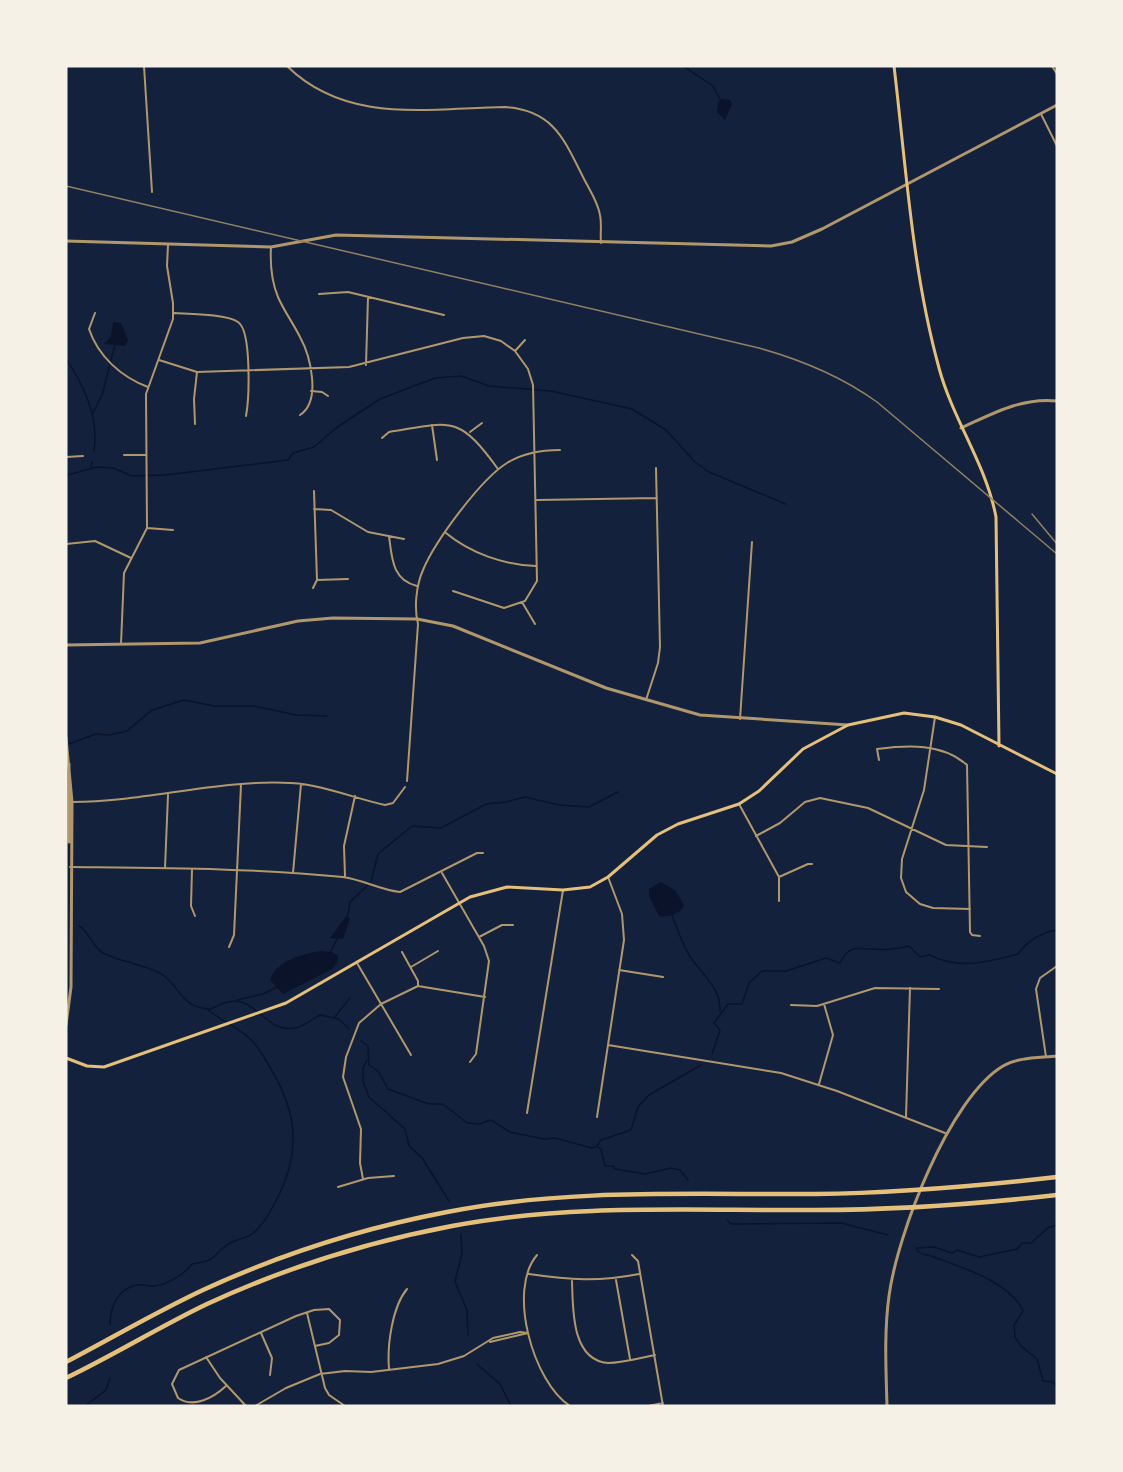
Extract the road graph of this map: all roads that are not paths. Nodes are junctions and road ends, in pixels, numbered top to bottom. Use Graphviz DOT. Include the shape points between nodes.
graph roads {
  1 [pos="144,66"];
  2 [pos="287,66"];
  3 [pos="894,66"];
  4 [pos="1052,66"];
  5 [pos="1057,74"];
  6 [pos="66,90"];
  7 [pos="1057,105"];
  8 [pos="66,111"];
  9 [pos="1041,114"];
  10 [pos="1057,146"];
  11 [pos="908,184"];
  12 [pos="152,192"];
  13 [pos="66,241"];
  14 [pos="601,243"];
  15 [pos="168,245"];
  16 [pos="271,247"];
  17 [pos="319,294"];
  18 [pos="368,297"];
  19 [pos="174,313"];
  20 [pos="95,314"];
  21 [pos="444,315"];
  22 [pos="525,340"];
  23 [pos="515,351"];
  24 [pos="159,360"];
  25 [pos="366,365"];
  26 [pos="310,369"];
  27 [pos="247,370"];
  28 [pos="197,372"];
  29 [pos="148,387"];
  30 [pos="311,391"];
  31 [pos="328,396"];
  32 [pos="1057,401"];
  33 [pos="300,415"];
  34 [pos="246,416"];
  35 [pos="482,423"];
  36 [pos="195,424"];
  37 [pos="432,425"];
  38 [pos="961,428"];
  39 [pos="469,433"];
  40 [pos="382,438"];
  41 [pos="560,450"];
  42 [pos="533,453"];
  43 [pos="146,455"];
  44 [pos="83,456"];
  45 [pos="124,456"];
  46 [pos="66,457"];
  47 [pos="437,460"];
  48 [pos="656,468"];
  49 [pos="498,469"];
  50 [pos="314,491"];
  51 [pos="657,498"];
  52 [pos="536,500"];
  53 [pos="314,509"];
  54 [pos="147,528"];
  55 [pos="173,530"];
  56 [pos="446,533"];
  57 [pos="389,536"];
  58 [pos="404,539"];
  59 [pos="752,542"];
  60 [pos="66,544"];
  61 [pos="131,558"];
  62 [pos="536,566"];
  63 [pos="348,579"];
  64 [pos="317,580"];
  65 [pos="418,586"];
  66 [pos="313,588"];
  67 [pos="453,591"];
  68 [pos="522,602"];
  69 [pos="417,619"];
  70 [pos="535,624"];
  71 [pos="121,644"];
  72 [pos="66,645"];
  73 [pos="646,700"];
  74 [pos="935,717"];
  75 [pos="740,719"];
  76 [pos="848,724"];
  77 [pos="66,738"];
  78 [pos="999,746"];
  79 [pos="929,747"];
  80 [pos="69,751"];
  81 [pos="879,760"];
  82 [pos="1057,774"];
  83 [pos="407,781"];
  84 [pos="241,784"];
  85 [pos="300,784"];
  86 [pos="405,787"];
  87 [pos="168,795"];
  88 [pos="355,796"];
  89 [pos="72,802"];
  90 [pos="739,804"];
  91 [pos="912,829"];
  92 [pos="756,836"];
  93 [pos="970,847"];
  94 [pos="987,847"];
  95 [pos="483,853"];
  96 [pos="812,864"];
  97 [pos="70,867"];
  98 [pos="165,868"];
  99 [pos="192,869"];
  100 [pos="237,871"];
  101 [pos="293,873"];
  102 [pos="442,873"];
  103 [pos="608,877"];
  104 [pos="778,877"];
  105 [pos="345,878"];
  106 [pos="563,890"];
  107 [pos="779,901"];
  108 [pos="461,903"];
  109 [pos="970,909"];
  110 [pos="195,916"];
  111 [pos="513,925"];
  112 [pos="980,936"];
  113 [pos="479,937"];
  114 [pos="229,946"];
  115 [pos="438,951"];
  116 [pos="402,952"];
  117 [pos="357,963"];
  118 [pos="1057,966"];
  119 [pos="411,967"];
  120 [pos="619,970"];
  121 [pos="663,977"];
  122 [pos="418,986"];
  123 [pos="910,988"];
  124 [pos="939,989"];
  125 [pos="485,997"];
  126 [pos="381,1004"];
  127 [pos="824,1004"];
  128 [pos="791,1005"];
  129 [pos="66,1025"];
  130 [pos="608,1045"];
  131 [pos="411,1055"];
  132 [pos="1057,1056"];
  133 [pos="1046,1057"];
  134 [pos="66,1058"];
  135 [pos="470,1062"];
  136 [pos="819,1084"];
  137 [pos="527,1113"];
  138 [pos="597,1117"];
  139 [pos="906,1118"];
  140 [pos="945,1133"];
  141 [pos="394,1176"];
  142 [pos="1057,1177"];
  143 [pos="363,1179"];
  144 [pos="338,1187"];
  145 [pos="1057,1195"];
  146 [pos="537,1255"];
  147 [pos="632,1255"];
  148 [pos="640,1273"];
  149 [pos="529,1274"];
  150 [pos="615,1279"];
  151 [pos="572,1281"];
  152 [pos="407,1288"];
  153 [pos="307,1312"];
  154 [pos="261,1333"];
  155 [pos="528,1333"];
  156 [pos="315,1346"];
  157 [pos="655,1355"];
  158 [pos="206,1357"];
  159 [pos="630,1359"];
  160 [pos="66,1361"];
  161 [pos="389,1369"];
  162 [pos="320,1374"];
  163 [pos="270,1375"];
  164 [pos="66,1378"];
  165 [pos="226,1386"];
  166 [pos="663,1405"];
  167 [pos="246,1406"];
  168 [pos="255,1406"];
  169 [pos="345,1406"];
  170 [pos="570,1406"];
  171 [pos="648,1406"];
  172 [pos="886,1406"];
  1 -- 12 [label="street"];
  2 -- 14 [label="street" via="322,93 361,106 505,107 541,117 562,137 598,206"];
  3 -- 11 [label="main road"];
  4 -- 5 [label="street"];
  6 -- 8 [label="street"];
  7 -- 9 [label="street"];
  9 -- 10 [label="street"];
  9 -- 11 [label="street"];
  11 -- 14 [label="street" via="822,229 780,245"];
  11 -- 38 [label="main road" via="932,339"];
  13 -- 15 [label="street"];
  14 -- 16 [label="street" via="336,235"];
  15 -- 16 [label="street"];
  15 -- 19 [label="street"];
  16 -- 26 [label="street" via="274,286 301,339"];
  17 -- 18 [label="street" via="348,292"];
  18 -- 21 [label="street"];
  18 -- 25 [label="street"];
  19 -- 24 [label="street"];
  19 -- 27 [label="street" via="240,324 246,336"];
  20 -- 29 [label="street" via="89,328 102,352 114,368"];
  22 -- 23 [label="street"];
  23 -- 25 [label="street" via="492,338 473,336"];
  23 -- 42 [label="street" via="528,369 533,385"];
  24 -- 28 [label="street"];
  24 -- 29 [label="street"];
  25 -- 26 [label="street"];
  26 -- 27 [label="street"];
  26 -- 30 [label="street"];
  27 -- 28 [label="street"];
  27 -- 34 [label="street"];
  28 -- 36 [label="street"];
  29 -- 43 [label="street"];
  30 -- 31 [label="street"];
  30 -- 33 [label="street" via="310,404"];
  32 -- 38 [label="street" via="1013,405"];
  35 -- 39 [label="street"];
  37 -- 39 [label="street" via="453,424"];
  37 -- 40 [label="street" via="389,432"];
  37 -- 47 [label="street"];
  38 -- 78 [label="main road" via="986,482 996,517"];
  39 -- 49 [label="street"];
  41 -- 42 [label="street"];
  42 -- 49 [label="street"];
  42 -- 52 [label="street"];
  43 -- 45 [label="street"];
  43 -- 54 [label="street"];
  44 -- 46 [label="street"];
  48 -- 51 [label="street"];
  49 -- 56 [label="street" via="477,490"];
  50 -- 53 [label="street"];
  51 -- 52 [label="street"];
  51 -- 73 [label="street" via="660,647"];
  52 -- 62 [label="street"];
  53 -- 57 [label="street" via="331,510 368,532"];
  53 -- 64 [label="street"];
  54 -- 55 [label="street"];
  54 -- 61 [label="street"];
  56 -- 62 [label="street" via="468,549"];
  56 -- 65 [label="street" via="423,570"];
  57 -- 58 [label="street"];
  57 -- 65 [label="street" via="395,571 406,582"];
  59 -- 75 [label="street"];
  60 -- 61 [label="street" via="95,541"];
  61 -- 71 [label="street" via="123,580"];
  62 -- 68 [label="street" via="537,581"];
  63 -- 64 [label="street"];
  64 -- 66 [label="street"];
  65 -- 69 [label="street"];
  67 -- 68 [label="street" via="504,608"];
  68 -- 70 [label="street"];
  69 -- 71 [label="street" via="321,619 206,642"];
  69 -- 73 [label="street" via="470,632 606,688"];
  69 -- 83 [label="street"];
  71 -- 72 [label="street"];
  73 -- 75 [label="street" via="700,715"];
  74 -- 76 [label="main road" via="904,713"];
  74 -- 78 [label="main road" via="961,725"];
  74 -- 79 [label="street"];
  75 -- 76 [label="street"];
  76 -- 90 [label="main road" via="803,749 759,791"];
  77 -- 80 [label="street"];
  78 -- 82 [label="main road"];
  79 -- 81 [label="street" via="877,748"];
  79 -- 91 [label="street" via="925,787"];
  79 -- 93 [label="street" via="968,766"];
  80 -- 89 [label="street"];
  80 -- 97 [label="street"];
  84 -- 85 [label="street"];
  84 -- 87 [label="street"];
  84 -- 100 [label="street"];
  85 -- 88 [label="street"];
  85 -- 101 [label="street"];
  86 -- 88 [label="street" via="393,803 384,805"];
  87 -- 89 [label="street"];
  87 -- 98 [label="street"];
  88 -- 105 [label="street" via="344,846"];
  89 -- 97 [label="street"];
  90 -- 92 [label="street"];
  90 -- 103 [label="main road" via="678,824 657,836"];
  91 -- 92 [label="street" via="868,808 820,798 805,802 780,823"];
  91 -- 93 [label="street" via="946,844"];
  91 -- 109 [label="street" via="900,870 906,892 928,907"];
  92 -- 104 [label="street"];
  93 -- 94 [label="street"];
  93 -- 109 [label="street"];
  95 -- 102 [label="street"];
  96 -- 104 [label="street"];
  97 -- 98 [label="street"];
  97 -- 129 [label="street" via="71,976"];
  98 -- 99 [label="street"];
  99 -- 100 [label="street"];
  99 -- 110 [label="street" via="191,906"];
  100 -- 101 [label="street"];
  100 -- 114 [label="street" via="234,935"];
  101 -- 105 [label="street"];
  102 -- 105 [label="street" via="400,892"];
  102 -- 108 [label="street"];
  103 -- 106 [label="main road" via="590,886"];
  103 -- 120 [label="street" via="623,920"];
  104 -- 107 [label="street"];
  106 -- 108 [label="main road" via="507,887"];
  106 -- 137 [label="street"];
  108 -- 113 [label="street"];
  108 -- 117 [label="main road"];
  109 -- 112 [label="street" via="970,932"];
  111 -- 113 [label="street" via="502,925"];
  113 -- 125 [label="street" via="489,961"];
  115 -- 119 [label="street"];
  116 -- 119 [label="street"];
  117 -- 126 [label="street"];
  117 -- 134 [label="main road" via="286,1003 115,1063 94,1067"];
  118 -- 133 [label="street" via="1040,978 1035,989"];
  119 -- 122 [label="street"];
  120 -- 121 [label="street"];
  120 -- 130 [label="street"];
  122 -- 125 [label="street"];
  122 -- 126 [label="street"];
  123 -- 124 [label="street"];
  123 -- 127 [label="street" via="875,988"];
  123 -- 139 [label="street"];
  125 -- 135 [label="street" via="476,1054"];
  126 -- 131 [label="street"];
  126 -- 143 [label="street" via="359,1023 344,1068 345,1084 361,1129"];
  127 -- 128 [label="street"];
  127 -- 136 [label="street" via="833,1039"];
  130 -- 136 [label="street" via="747,1066"];
  130 -- 138 [label="street"];
  132 -- 133 [label="street"];
  133 -- 140 [label="street" via="1012,1062 999,1069"];
  136 -- 139 [label="street"];
  139 -- 140 [label="street"];
  140 -- 172 [label="street" via="898,1253 889,1296"];
  141 -- 143 [label="street"];
  142 -- 160 [label="highway" via="886,1192 579,1195 460,1209 365,1230 261,1265 182,1300"];
  143 -- 144 [label="street"];
  145 -- 164 [label="highway" via="968,1204 832,1210 590,1210 452,1226 348,1251 267,1279 188,1313"];
  146 -- 149 [label="street" via="531,1261"];
  147 -- 148 [label="street" via="638,1261"];
  148 -- 150 [label="street"];
  148 -- 157 [label="street"];
  149 -- 151 [label="street"];
  149 -- 155 [label="street" via="525,1304"];
  150 -- 151 [label="street"];
  150 -- 159 [label="street"];
  151 -- 159 [label="street" via="577,1330 586,1352 606,1363"];
  152 -- 161 [label="street" via="400,1297 388,1353"];
  153 -- 154 [label="street"];
  153 -- 156 [label="street"];
  153 -- 156 [label="street" via="329,1309 340,1320 341,1330 335,1340"];
  154 -- 158 [label="street"];
  154 -- 163 [label="street" via="272,1358"];
  155 -- 161 [label="street" via="490,1342 451,1361"];
  155 -- 170 [label="street" via="544,1379"];
  156 -- 162 [label="street"];
  157 -- 159 [label="street"];
  157 -- 166 [label="street"];
  158 -- 165 [label="street"];
  158 -- 165 [label="street" via="179,1370 172,1384 174,1392 191,1402 217,1395"];
  161 -- 162 [label="street"];
  162 -- 168 [label="street"];
  162 -- 169 [label="street" via="329,1395"];
  165 -- 167 [label="street"];
  166 -- 171 [label="street"];
}
